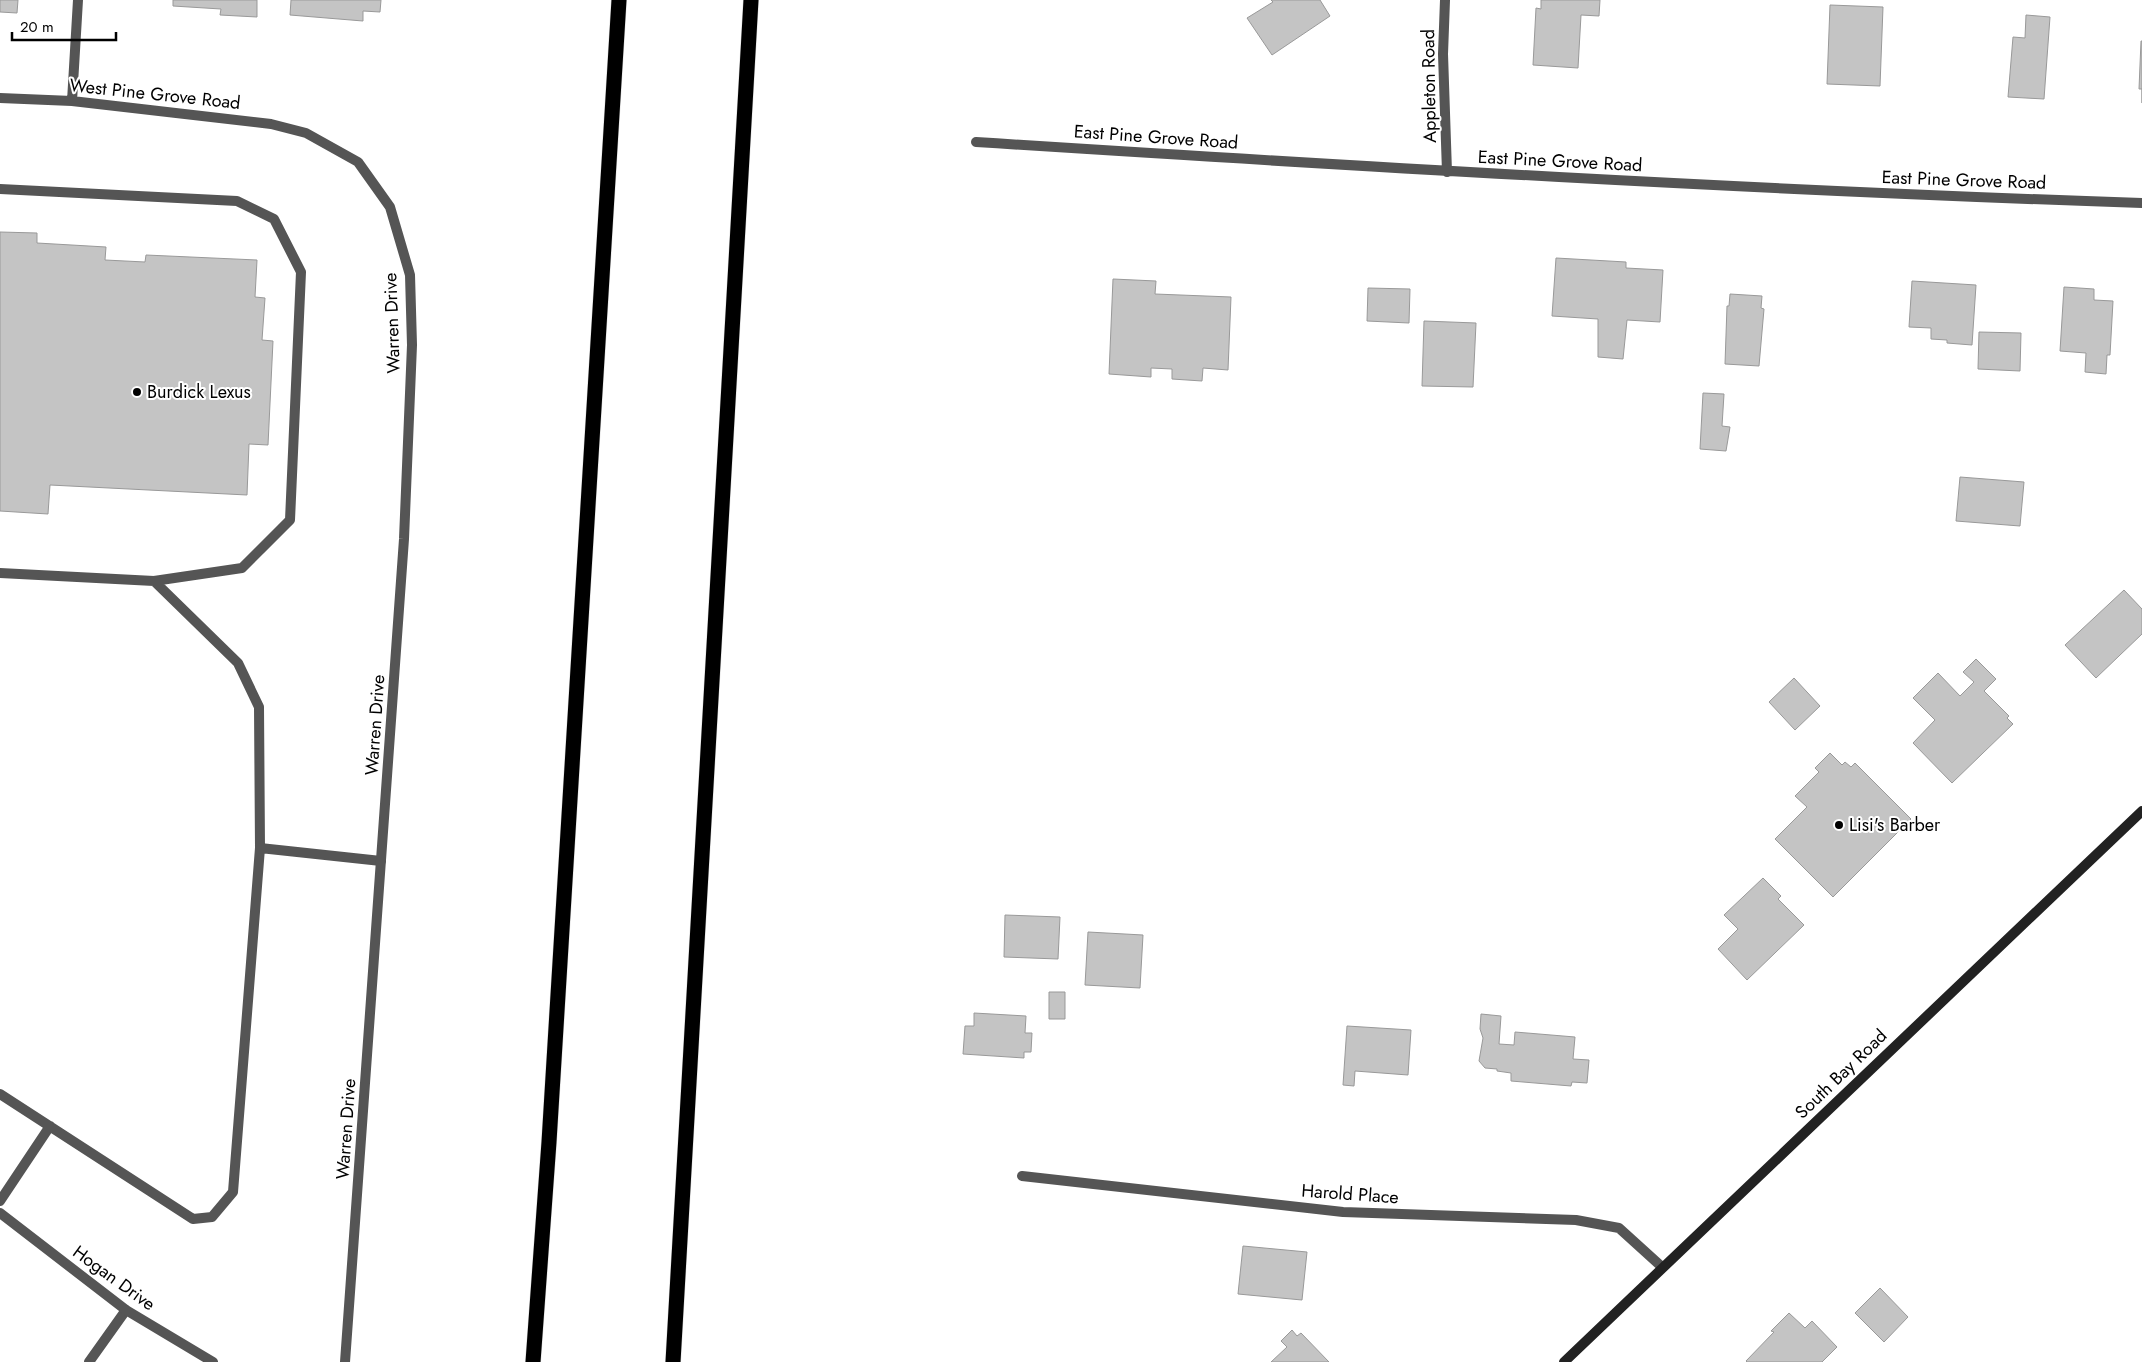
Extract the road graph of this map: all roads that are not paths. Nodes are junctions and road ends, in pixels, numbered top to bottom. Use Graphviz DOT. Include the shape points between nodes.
graph roads {
  1 [pos="78,0"];
  2 [pos="620,0"];
  3 [pos="751,0"];
  4 [pos="1445,0"];
  5 [pos="0,98"];
  6 [pos="72,101"];
  7 [pos="306,132"];
  8 [pos="976,142"];
  9 [pos="1447,172"];
  10 [pos="0,189"];
  11 [pos="2142,203"];
  12 [pos="0,573"];
  13 [pos="154,581"];
  14 [pos="2142,811"];
  15 [pos="260,848"];
  16 [pos="381,861"];
  17 [pos="0,1094"];
  18 [pos="50,1126"];
  19 [pos="549,1142"];
  20 [pos="1022,1176"];
  21 [pos="0,1201"];
  22 [pos="0,1213"];
  23 [pos="1662,1267"];
  24 [pos="126,1310"];
  25 [pos="88,1362"];
  26 [pos="213,1362"];
  27 [pos="345,1362"];
  28 [pos="533,1362"];
  29 [pos="542,1362"];
  30 [pos="673,1362"];
  31 [pos="1564,1362"];
  1 -- 6 [label="street"];
  2 -- 19 [label="highway"];
  3 -- 30 [label="highway"];
  4 -- 9 [label="street, Appleton Road" via="1443,54"];
  5 -- 6 [label="street, West Pine Grove Road"];
  6 -- 7 [label="street, West Pine Grove Road" via="271,124"];
  7 -- 16 [label="street, Warren Drive" via="358,162 390,207 410,275 412,345 405,530"];
  8 -- 9 [label="street, East Pine Grove Road"];
  9 -- 11 [label="street, East Pine Grove Road"];
  10 -- 13 [label="street" via="237,200 274,219 301,272 290,520 242,568"];
  12 -- 13 [label="street"];
  13 -- 15 [label="street" via="238,663 259,707"];
  14 -- 23 [label="street, South Bay Road"];
  15 -- 16 [label="street"];
  15 -- 18 [label="street" via="233,1192 212,1217 193,1219"];
  16 -- 27 [label="street, Warren Drive"];
  17 -- 18 [label="street"];
  18 -- 21 [label="street"];
  19 -- 28 [label="highway"];
  19 -- 29 [label="highway"];
  20 -- 23 [label="street, Harold Place" via="1343,1212 1576,1220 1619,1228"];
  22 -- 24 [label="street, Hogan Drive"];
  23 -- 31 [label="street, South Bay Road"];
  24 -- 25 [label="street"];
  24 -- 26 [label="street, Hogan Drive"];
}
